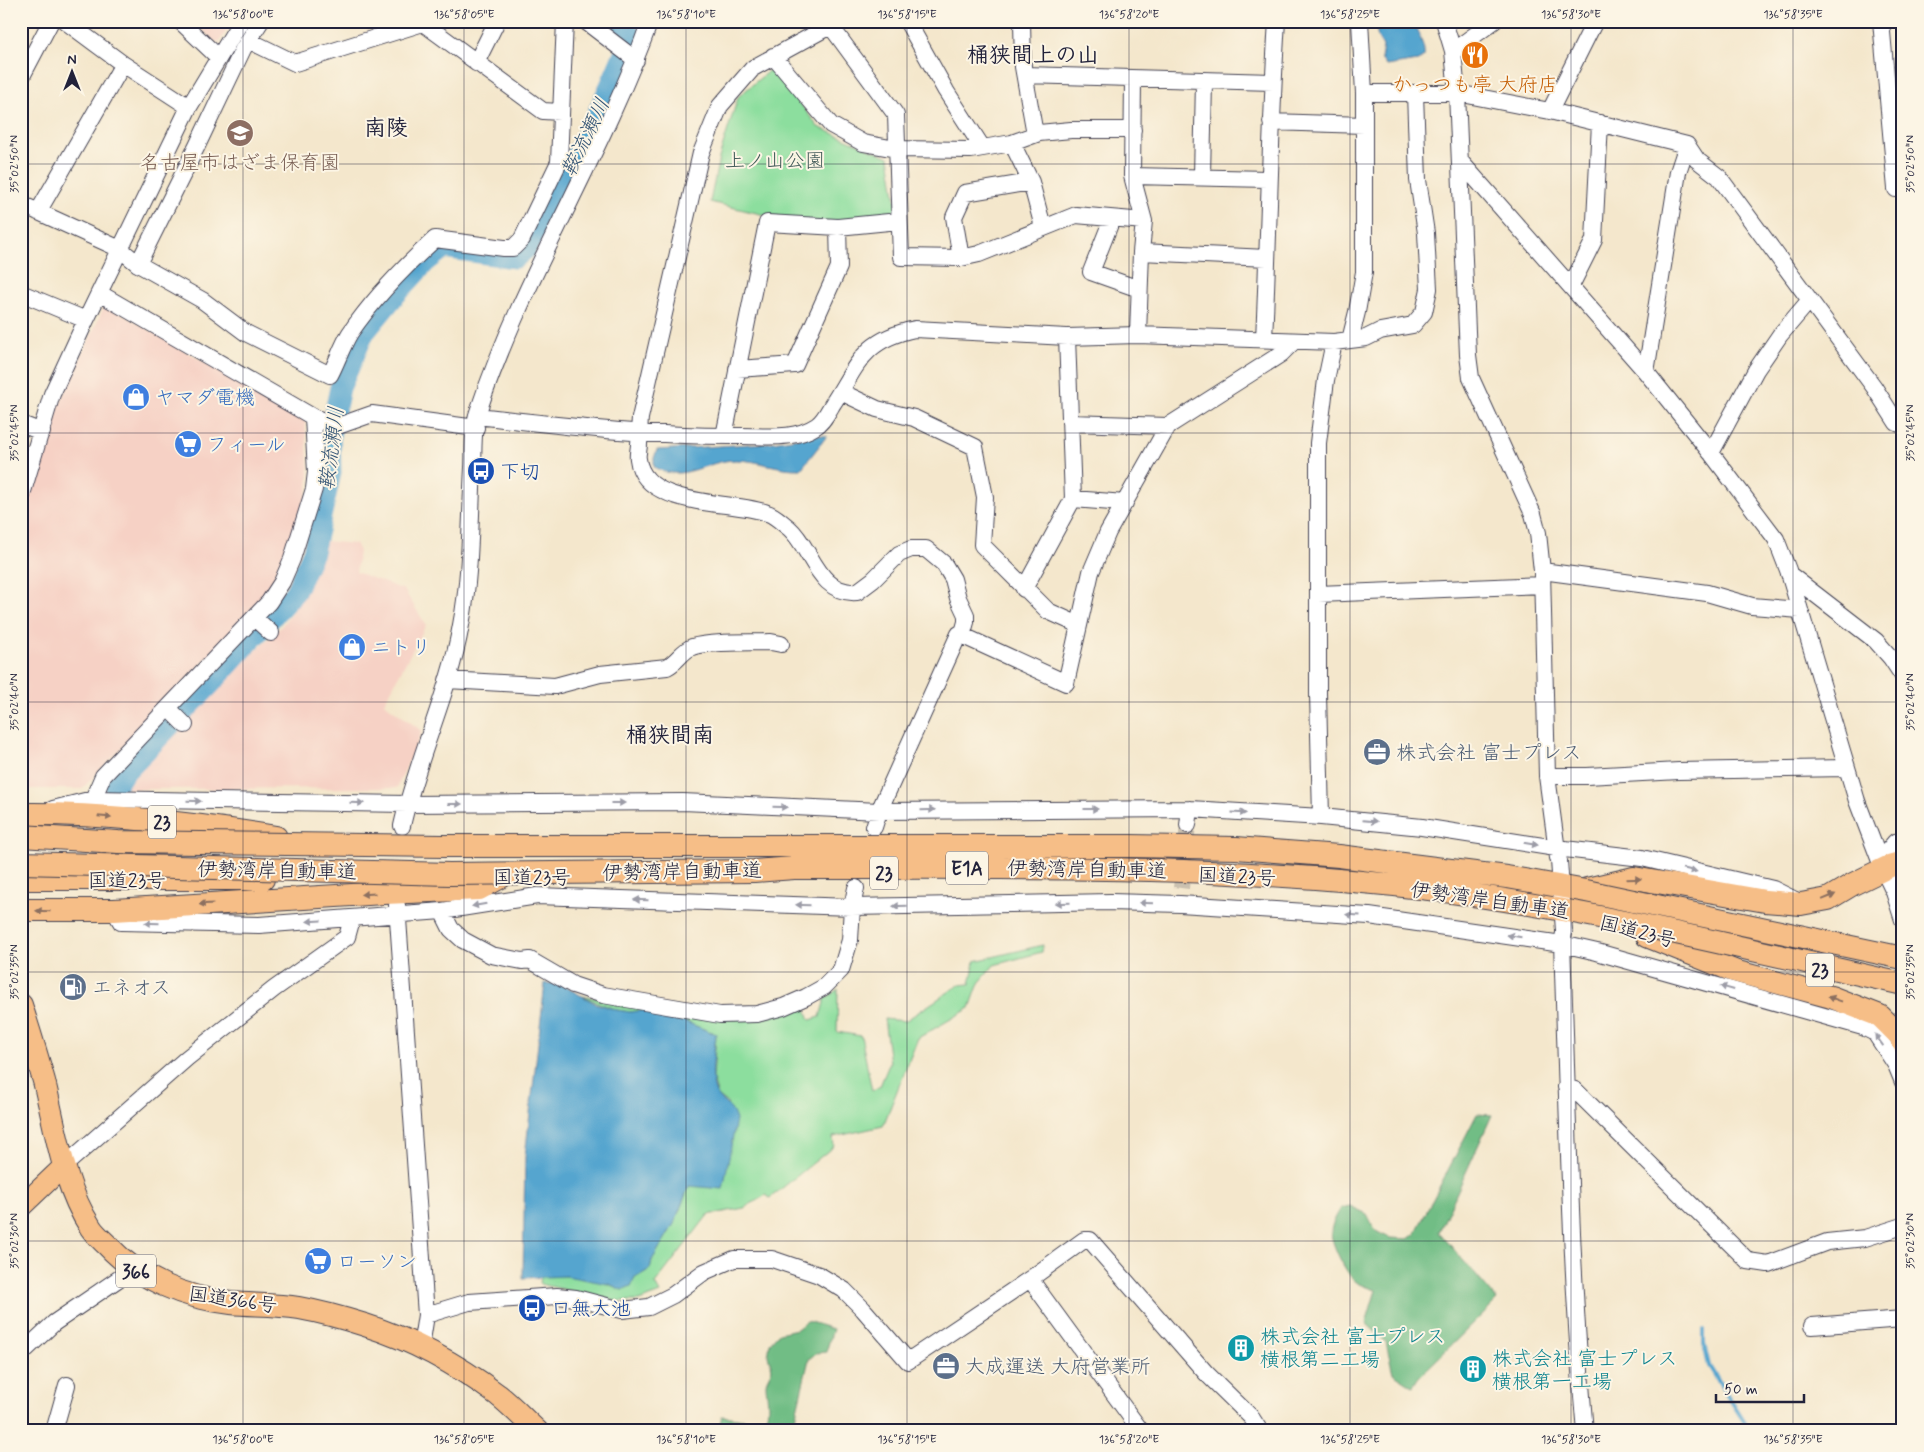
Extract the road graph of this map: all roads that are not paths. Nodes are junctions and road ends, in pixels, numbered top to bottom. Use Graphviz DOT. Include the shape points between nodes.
graph roads {
  1 [pos="51,21"];
  2 [pos="65,21"];
  3 [pos="180,21"];
  4 [pos="240,21"];
  5 [pos="261,21"];
  6 [pos="497,21"];
  7 [pos="565,21"];
  8 [pos="585,21"];
  9 [pos="650,21"];
  10 [pos="906,21"];
  11 [pos="1022,21"];
  12 [pos="1277,21"];
  13 [pos="1360,21"];
  14 [pos="1444,21"];
  15 [pos="1494,21"];
  16 [pos="1595,21"];
  17 [pos="1881,21"];
  18 [pos="832,23"];
  19 [pos="250,41"];
  20 [pos="1453,51"];
  21 [pos="774,56"];
  22 [pos="218,57"];
  23 [pos="636,60"];
  24 [pos="476,63"];
  25 [pos="123,64"];
  26 [pos="1025,75"];
  27 [pos="21,78"];
  28 [pos="1133,79"];
  29 [pos="1204,81"];
  30 [pos="1273,82"];
  31 [pos="1364,92"];
  32 [pos="1415,93"];
  33 [pos="1458,93"];
  34 [pos="189,107"];
  35 [pos="1550,110"];
  36 [pos="560,112"];
  37 [pos="1271,122"];
  38 [pos="1600,123"];
  39 [pos="1364,125"];
  40 [pos="1133,130"];
  41 [pos="1035,134"];
  42 [pos="1012,143"];
  43 [pos="1687,145"];
  44 [pos="982,147"];
  45 [pos="896,149"];
  46 [pos="1461,162"];
  47 [pos="1132,176"];
  48 [pos="1202,176"];
  49 [pos="1268,179"];
  50 [pos="1031,182"];
  51 [pos="1896,189"];
  52 [pos="21,204"];
  53 [pos="38,212"];
  54 [pos="1112,219"];
  55 [pos="899,221"];
  56 [pos="1144,222"];
  57 [pos="838,227"];
  58 [pos="1043,227"];
  59 [pos="120,249"];
  60 [pos="1141,252"];
  61 [pos="961,258"];
  62 [pos="1267,258"];
  63 [pos="138,264"];
  64 [pos="1571,286"];
  65 [pos="1139,289"];
  66 [pos="21,293"];
  67 [pos="99,293"];
  68 [pos="1809,301"];
  69 [pos="86,320"];
  70 [pos="1138,335"];
  71 [pos="1067,337"];
  72 [pos="1264,339"];
  73 [pos="1294,341"];
  74 [pos="1342,341"];
  75 [pos="737,369"];
  76 [pos="1646,372"];
  77 [pos="841,392"];
  78 [pos="313,417"];
  79 [pos="476,422"];
  80 [pos="1070,423"];
  81 [pos="21,424"];
  82 [pos="1903,425"];
  83 [pos="1168,426"];
  84 [pos="42,432"];
  85 [pos="638,433"];
  86 [pos="724,436"];
  87 [pos="1712,453"];
  88 [pos="21,498"];
  89 [pos="1073,499"];
  90 [pos="1125,503"];
  91 [pos="1789,574"];
  92 [pos="1542,578"];
  93 [pos="1024,588"];
  94 [pos="1318,594"];
  95 [pos="1800,610"];
  96 [pos="1079,625"];
  97 [pos="962,636"];
  98 [pos="782,644"];
  99 [pos="1903,676"];
  100 [pos="447,680"];
  101 [pos="173,713"];
  102 [pos="185,725"];
  103 [pos="1847,768"];
  104 [pos="1547,776"];
  105 [pos="93,799"];
  106 [pos="407,804"];
  107 [pos="879,811"];
  108 [pos="26,814"];
  109 [pos="1321,817"];
  110 [pos="402,826"];
  111 [pos="874,827"];
  112 [pos="21,836"];
  113 [pos="1903,840"];
  114 [pos="301,841"];
  115 [pos="21,847"];
  116 [pos="1558,854"];
  117 [pos="1893,866"];
  118 [pos="22,874"];
  119 [pos="501,877"];
  120 [pos="856,888"];
  121 [pos="1587,888"];
  122 [pos="397,894"];
  123 [pos="1801,904"];
  124 [pos="852,906"];
  125 [pos="21,910"];
  126 [pos="114,910"];
  127 [pos="442,911"];
  128 [pos="398,916"];
  129 [pos="352,919"];
  130 [pos="1903,920"];
  131 [pos="1647,936"];
  132 [pos="1563,938"];
  133 [pos="1903,946"];
  134 [pos="1903,958"];
  135 [pos="1903,986"];
  136 [pos="21,1005"];
  137 [pos="1903,1043"];
  138 [pos="1903,1082"];
  139 [pos="1566,1087"];
  140 [pos="64,1166"];
  141 [pos="21,1207"];
  142 [pos="1903,1226"];
  143 [pos="133,1269"];
  144 [pos="1030,1279"];
  145 [pos="426,1315"];
  146 [pos="1903,1319"];
  147 [pos="1812,1326"];
  148 [pos="421,1346"];
  149 [pos="21,1354"];
  150 [pos="67,1384"];
  151 [pos="54,1431"];
  152 [pos="537,1431"];
  153 [pos="1141,1431"];
  154 [pos="1260,1431"];
  155 [pos="1585,1431"];
  1 -- 27 [label="street"];
  2 -- 25 [label="street"];
  3 -- 22 [label="street"];
  4 -- 22 [label="street"];
  5 -- 19 [label="street"];
  6 -- 24 [label="street"];
  7 -- 36 [label="street"];
  8 -- 23 [label="street"];
  9 -- 23 [label="street"];
  10 -- 44 [label="street"];
  11 -- 26 [label="street"];
  12 -- 30 [label="street"];
  13 -- 31 [label="street"];
  14 -- 20 [label="street"];
  15 -- 20 [label="street"];
  16 -- 35 [label="street"];
  17 -- 51 [label="street"];
  18 -- 21 [label="street"];
  18 -- 45 [label="street" via="896,115"];
  19 -- 24 [label="street" via="295,63 424,23"];
  19 -- 63 [label="street" via="243,49"];
  20 -- 33 [label="street"];
  21 -- 45 [label="street" via="831,125 863,143"];
  21 -- 85 [label="street" via="753,68 720,106 701,153"];
  22 -- 34 [label="street"];
  23 -- 79 [label="street" via="493,369"];
  24 -- 36 [label="street" via="543,111"];
  25 -- 34 [label="street"];
  25 -- 53 [label="street"];
  26 -- 28 [label="street"];
  26 -- 41 [label="street"];
  28 -- 29 [label="street"];
  28 -- 40 [label="street"];
  29 -- 30 [label="street"];
  29 -- 48 [label="street"];
  30 -- 37 [label="street"];
  31 -- 32 [label="street"];
  31 -- 39 [label="street"];
  32 -- 33 [label="street"];
  32 -- 74 [label="street" via="1418,180 1426,232 1429,289 1424,312 1413,325"];
  33 -- 35 [label="street"];
  33 -- 46 [label="street"];
  34 -- 59 [label="street"];
  35 -- 38 [label="street"];
  36 -- 63 [label="street" via="559,162 522,240 513,248 504,248 435,239 386,286 349,335 330,375 246,333 202,300"];
  37 -- 39 [label="street"];
  37 -- 49 [label="street"];
  38 -- 43 [label="street"];
  38 -- 64 [label="street" via="1594,240"];
  39 -- 74 [label="street" via="1364,272 1357,312"];
  40 -- 41 [label="street" via="1071,130"];
  40 -- 47 [label="street"];
  41 -- 42 [label="street"];
  42 -- 44 [label="street"];
  42 -- 50 [label="street"];
  43 -- 68 [label="street" via="1697,160 1719,178"];
  43 -- 76 [label="street" via="1678,172"];
  44 -- 45 [label="street" via="971,150"];
  45 -- 55 [label="street"];
  46 -- 64 [label="street"];
  46 -- 92 [label="street" via="1471,378 1533,514"];
  47 -- 48 [label="street"];
  47 -- 56 [label="street"];
  48 -- 49 [label="street"];
  49 -- 62 [label="street"];
  50 -- 58 [label="street"];
  50 -- 61 [label="street" via="964,193 954,217"];
  52 -- 53 [label="street"];
  53 -- 59 [label="street"];
  54 -- 56 [label="street"];
  54 -- 58 [label="street" via="1076,215"];
  54 -- 65 [label="street" via="1092,272"];
  55 -- 57 [label="street"];
  55 -- 61 [label="street" via="901,257"];
  56 -- 60 [label="street"];
  57 -- 75 [label="street" via="839,267 795,365"];
  57 -- 75 [label="street" via="767,223"];
  58 -- 61 [label="street" via="979,254"];
  59 -- 63 [label="street"];
  59 -- 67 [label="street"];
  60 -- 62 [label="street"];
  60 -- 65 [label="street"];
  62 -- 72 [label="street"];
  64 -- 76 [label="street"];
  65 -- 70 [label="street"];
  66 -- 69 [label="street"];
  67 -- 69 [label="street"];
  67 -- 78 [label="street"];
  68 -- 82 [label="street" via="1897,423"];
  68 -- 87 [label="street" via="1756,370"];
  69 -- 84 [label="street" via="52,394"];
  70 -- 71 [label="street"];
  70 -- 72 [label="street"];
  71 -- 77 [label="street" via="915,330 896,333 866,352"];
  71 -- 80 [label="street"];
  72 -- 73 [label="street"];
  73 -- 74 [label="street"];
  73 -- 83 [label="street" via="1281,354"];
  74 -- 94 [label="street" via="1326,380 1318,443"];
  75 -- 86 [label="street"];
  76 -- 87 [label="street"];
  77 -- 86 [label="street" via="819,425 806,432 788,436"];
  77 -- 93 [label="street" via="877,409 914,418 975,447 985,497 982,545"];
  78 -- 79 [label="street" via="338,426 372,414"];
  78 -- 105 [label="street" via="314,489 282,582 269,602 103,776"];
  79 -- 85 [label="street"];
  79 -- 100 [label="street" via="462,617"];
  80 -- 83 [label="street"];
  80 -- 89 [label="street"];
  81 -- 84 [label="street"];
  83 -- 90 [label="street"];
  84 -- 88 [label="street"];
  85 -- 86 [label="street"];
  85 -- 97 [label="street" via="638,459 650,483 688,499 769,513 793,531 823,578 838,589 857,592 900,554 911,549 926,549 944,564 953,579 966,615"];
  87 -- 91 [label="street" via="1776,539"];
  89 -- 90 [label="street"];
  89 -- 93 [label="street"];
  90 -- 96 [label="street" via="1090,572"];
  91 -- 95 [label="street"];
  91 -- 99 [label="street" via="1876,641"];
  92 -- 94 [label="street"];
  92 -- 95 [label="street" via="1707,593 1752,606"];
  92 -- 104 [label="street"];
  93 -- 96 [label="street" via="1048,611"];
  94 -- 109 [label="street"];
  95 -- 103 [label="street"];
  96 -- 97 [label="street" via="1066,683"];
  97 -- 107 [label="street" via="959,634"];
  98 -- 100 [label="street" via="692,647 668,667 600,674 555,686"];
  100 -- 106 [label="street"];
  101 -- 102 [label="street"];
  103 -- 104 [label="street"];
  103 -- 117 [label="street" via="1857,802"];
  104 -- 116 [label="street"];
  105 -- 106 [label="street, one-way"];
  105 -- 108 [label="street"];
  106 -- 107 [label="street, one-way" via="683,802"];
  106 -- 110 [label="street"];
  107 -- 109 [label="street, one-way"];
  107 -- 111 [label="street"];
  108 -- 114 [label="highway, 23, one-way" via="76,814 204,826"];
  109 -- 116 [label="street, one-way" via="1422,827"];
  112 -- 134 [label="highway, 伊勢湾岸自動車道 / E1A, bridge" via="118,842 444,846 1236,848 1339,856 1507,877"];
  113 -- 117 [label="street" via="1895,842 1885,854"];
  114 -- 115 [label="highway, 国道23号 / 23, bridge" via="216,840"];
  114 -- 121 [label="highway, 国道23号 / 23" via="1019,842 1241,847 1354,854"];
  116 -- 123 [label="street, one-way" via="1642,858 1773,890"];
  116 -- 132 [label="street, bridge"];
  123 -- 117 [label="highway, one-way" via="1828,899"];
  117 -- 130 [label="street" via="1894,892"];
  118 -- 119 [label="highway, 国道23号 / 23" via="191,880"];
  118 -- 135 [label="highway, 伊勢湾岸自動車道 / E1A, bridge" via="450,874 794,868 1235,872 1339,880 1508,900 1734,945"];
  119 -- 126 [label="highway, one-way" via="479,889"];
  119 -- 131 [label="highway, 国道23号 / 23" via="1221,874 1445,894 1597,920"];
  120 -- 124 [label="street"];
  121 -- 123 [label="highway, one-way" via="1634,878 1765,901"];
  121 -- 133 [label="highway, 国道23号 / 23, bridge" via="1836,940"];
  122 -- 128 [label="street"];
  124 -- 127 [label="street, one-way" via="537,896"];
  124 -- 127 [label="street" via="850,940 841,970 824,987 783,1007 757,1014 720,1015 603,995 573,985 530,960 491,955 463,940 451,929"];
  132 -- 124 [label="street, one-way" via="1181,896 1111,902"];
  126 -- 125 [label="highway, one-way"];
  129 -- 126 [label="street, one-way" via="259,925 121,922"];
  127 -- 128 [label="street"];
  128 -- 129 [label="street"];
  128 -- 145 [label="street"];
  129 -- 140 [label="street" via="347,937 217,1033"];
  131 -- 135 [label="highway, 国道23号 / 23"];
  137 -- 131 [label="highway, one-way" via="1880,1016 1831,997 1734,970"];
  138 -- 132 [label="street, one-way" via="1875,1033 1863,1027 1597,952"];
  132 -- 139 [label="street"];
  136 -- 140 [label="highway, 国道366号 / 366"];
  139 -- 142 [label="street" via="1575,1090 1748,1261 1768,1264 1827,1242 1865,1238"];
  139 -- 155 [label="street" via="1579,1369"];
  140 -- 141 [label="main road"];
  140 -- 143 [label="highway, 国道366号 / 366" via="78,1205 92,1229"];
  143 -- 148 [label="highway, 国道366号 / 366" via="162,1285 193,1296 298,1308 364,1324"];
  143 -- 149 [label="street" via="54,1323"];
  144 -- 145 [label="street" via="908,1362 844,1290 819,1275 772,1259 734,1259 704,1272 673,1295 649,1307 622,1310 557,1296 469,1302"];
  144 -- 153 [label="street"];
  144 -- 154 [label="street" via="1084,1240 1090,1240 1206,1373 1251,1417"];
  145 -- 148 [label="street"];
  146 -- 147 [label="street"];
  148 -- 152 [label="highway, 国道366号 / 366" via="499,1396"];
  150 -- 151 [label="street"];
}
